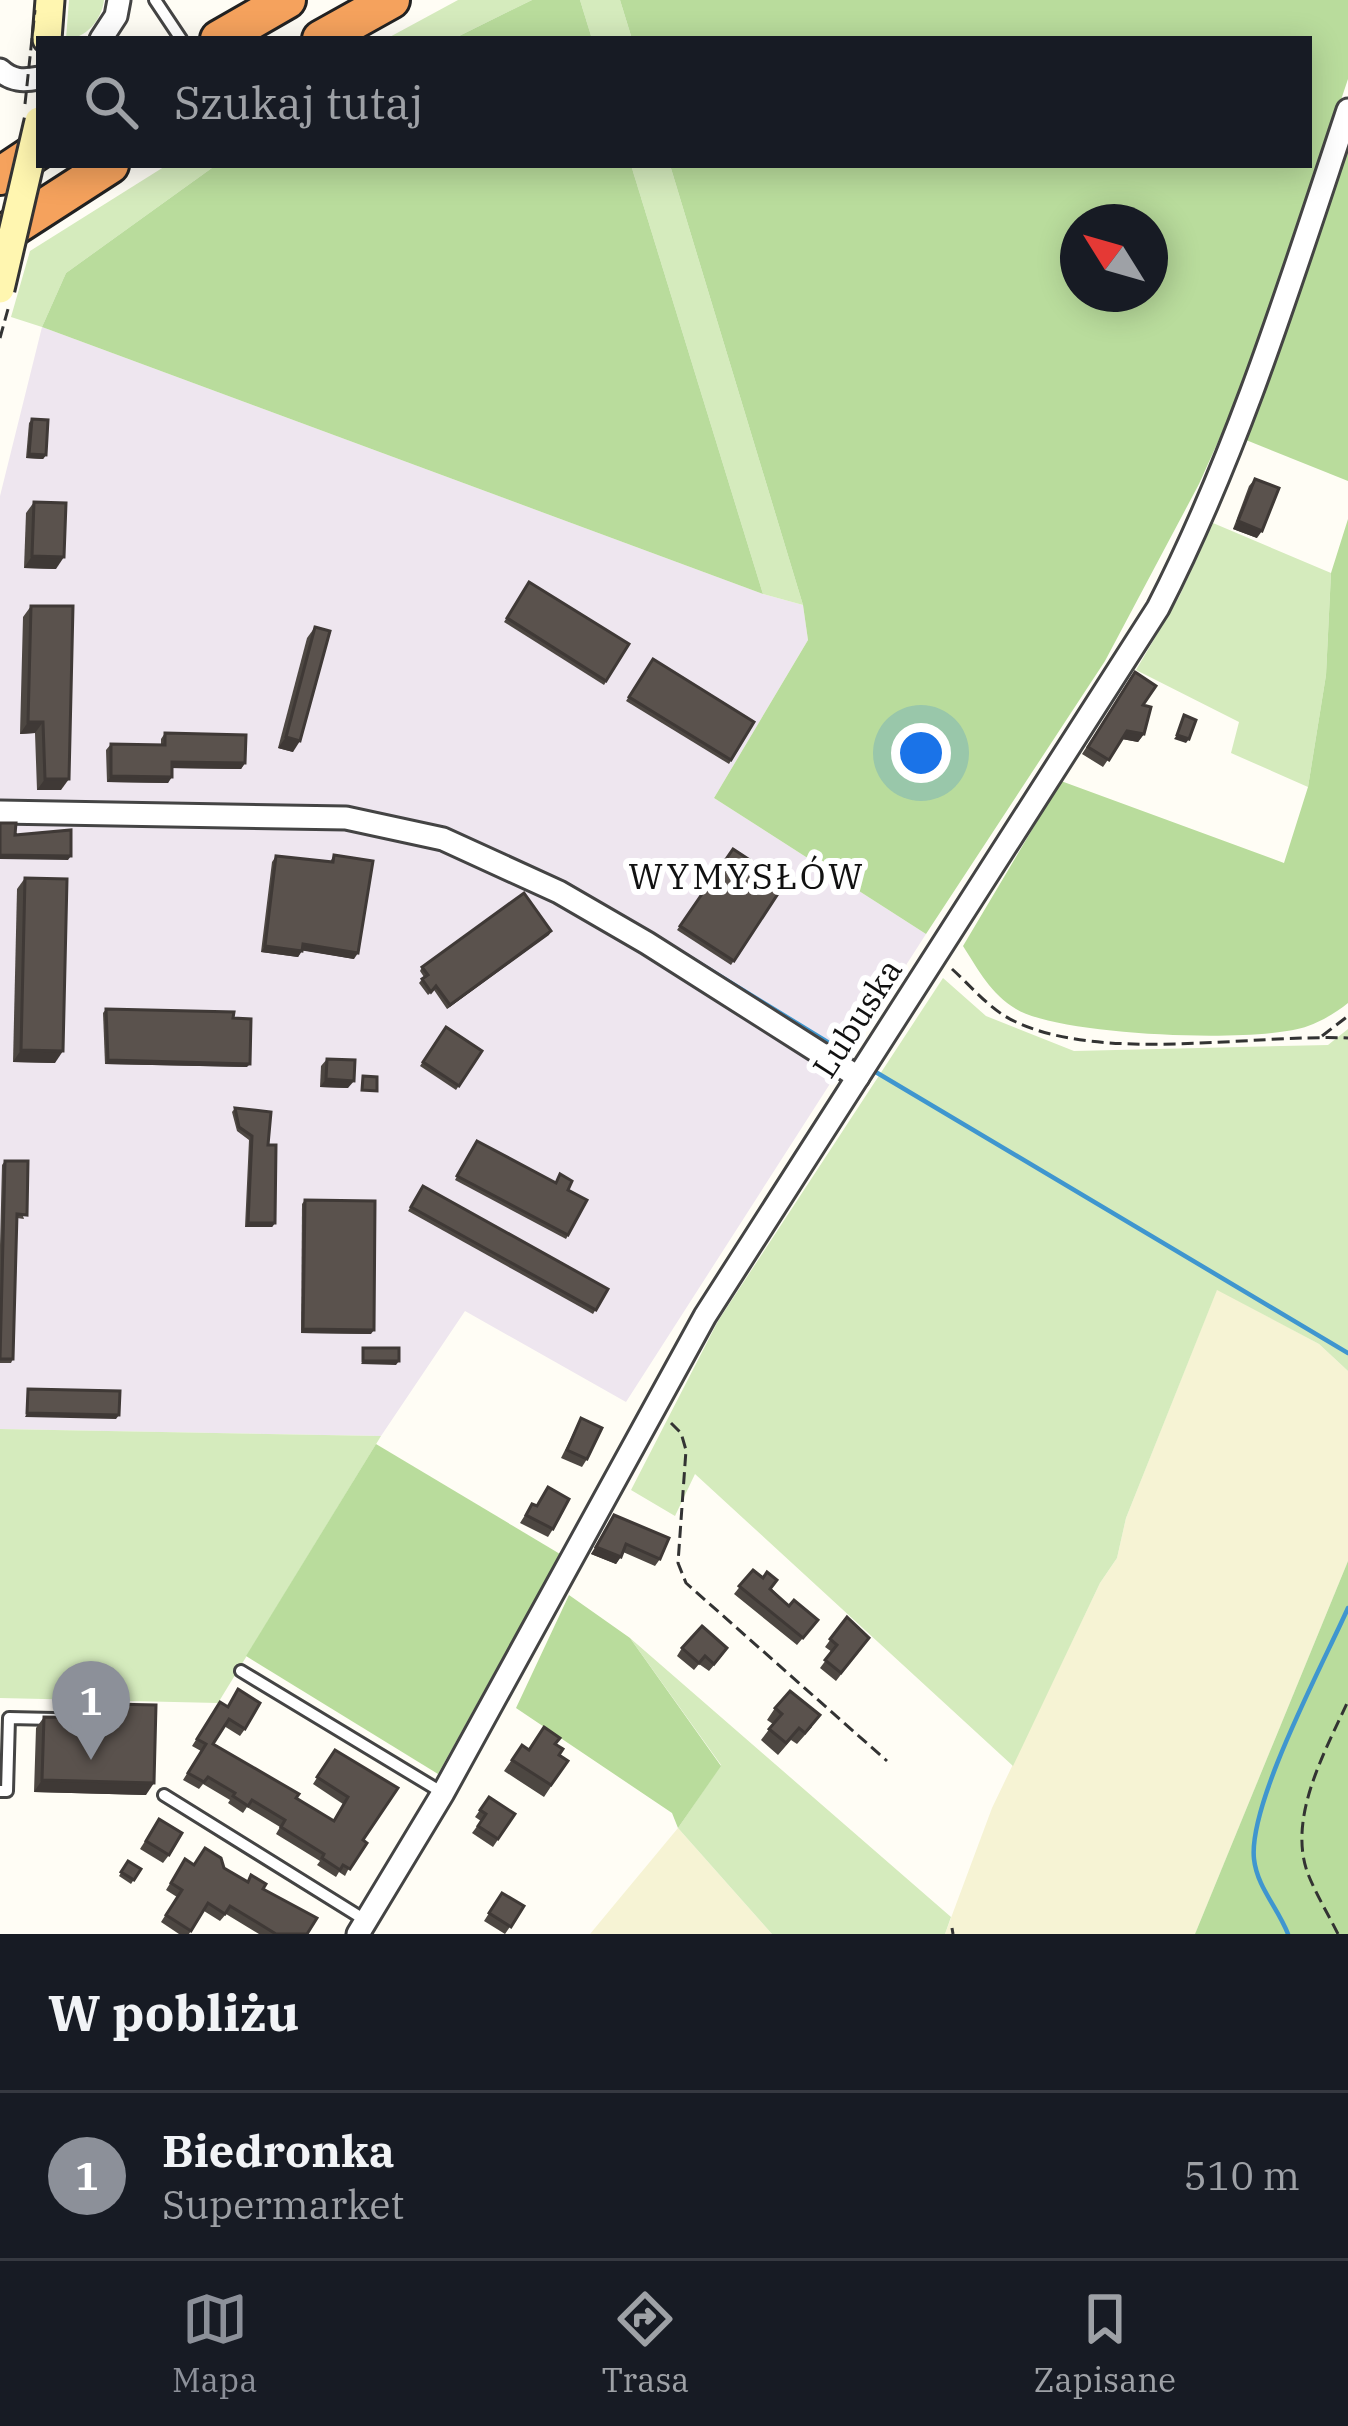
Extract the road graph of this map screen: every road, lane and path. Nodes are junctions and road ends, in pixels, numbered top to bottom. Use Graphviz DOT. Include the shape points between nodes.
graph roads {
  1 [pos="50,0"];
  2 [pos="119,0"];
  3 [pos="155,0"];
  4 [pos="287,0"];
  5 [pos="392,0"];
  6 [pos="47,36"];
  7 [pos="103,36"];
  8 [pos="179,36"];
  9 [pos="224,36"];
  10 [pos="326,36"];
  11 [pos="0,70"];
  12 [pos="36,79"];
  13 [pos="1348,110"];
  14 [pos="36,136"];
  15 [pos="36,152"];
  16 [pos="105,168"];
  17 [pos="0,176"];
  18 [pos="0,236"];
  19 [pos="4,298"];
  20 [pos="0,338"];
  21 [pos="0,812"];
  22 [pos="938,955"];
  23 [pos="1348,1016"];
  24 [pos="1321,1037"];
  25 [pos="1348,1038"];
  26 [pos="858,1077"];
  27 [pos="654,1404"];
  28 [pos="241,1671"];
  29 [pos="1348,1701"];
  30 [pos="72,1719"];
  31 [pos="887,1761"];
  32 [pos="0,1791"];
  33 [pos="443,1793"];
  34 [pos="164,1796"];
  35 [pos="363,1927"];
  36 [pos="1338,1934"];
  1 -- 6 [label="main road"];
  2 -- 7 [label="street"];
  3 -- 8 [label="lane"];
  4 -- 9 [label="highway"];
  5 -- 10 [label="highway"];
  11 -- 12 [label="street"];
  13 -- 22 [label="street, Lubuska" via="1265,355 1178,569"];
  14 -- 19 [label="main road, bridge"];
  15 -- 17 [label="highway"];
  16 -- 18 [label="highway"];
  19 -- 20 [label="path"];
  21 -- 26 [label="street" via="346,818 443,839 559,892"];
  22 -- 24 [label="path" via="1015,1022 1075,1041"];
  22 -- 26 [label="street, Lubuska"];
  23 -- 24 [label="path"];
  24 -- 25 [label="path"];
  26 -- 27 [label="street, Lubuska"];
  27 -- 31 [label="path" via="686,1450 678,1563 686,1583"];
  27 -- 33 [label="street, Lubuska"];
  28 -- 33 [label="lane"];
  29 -- 36 [label="path" via="1301,1835 1307,1871"];
  30 -- 32 [label="lane" via="9,1718 8,1792"];
  33 -- 35 [label="street, Lubuska"];
  34 -- 35 [label="lane"];
}
